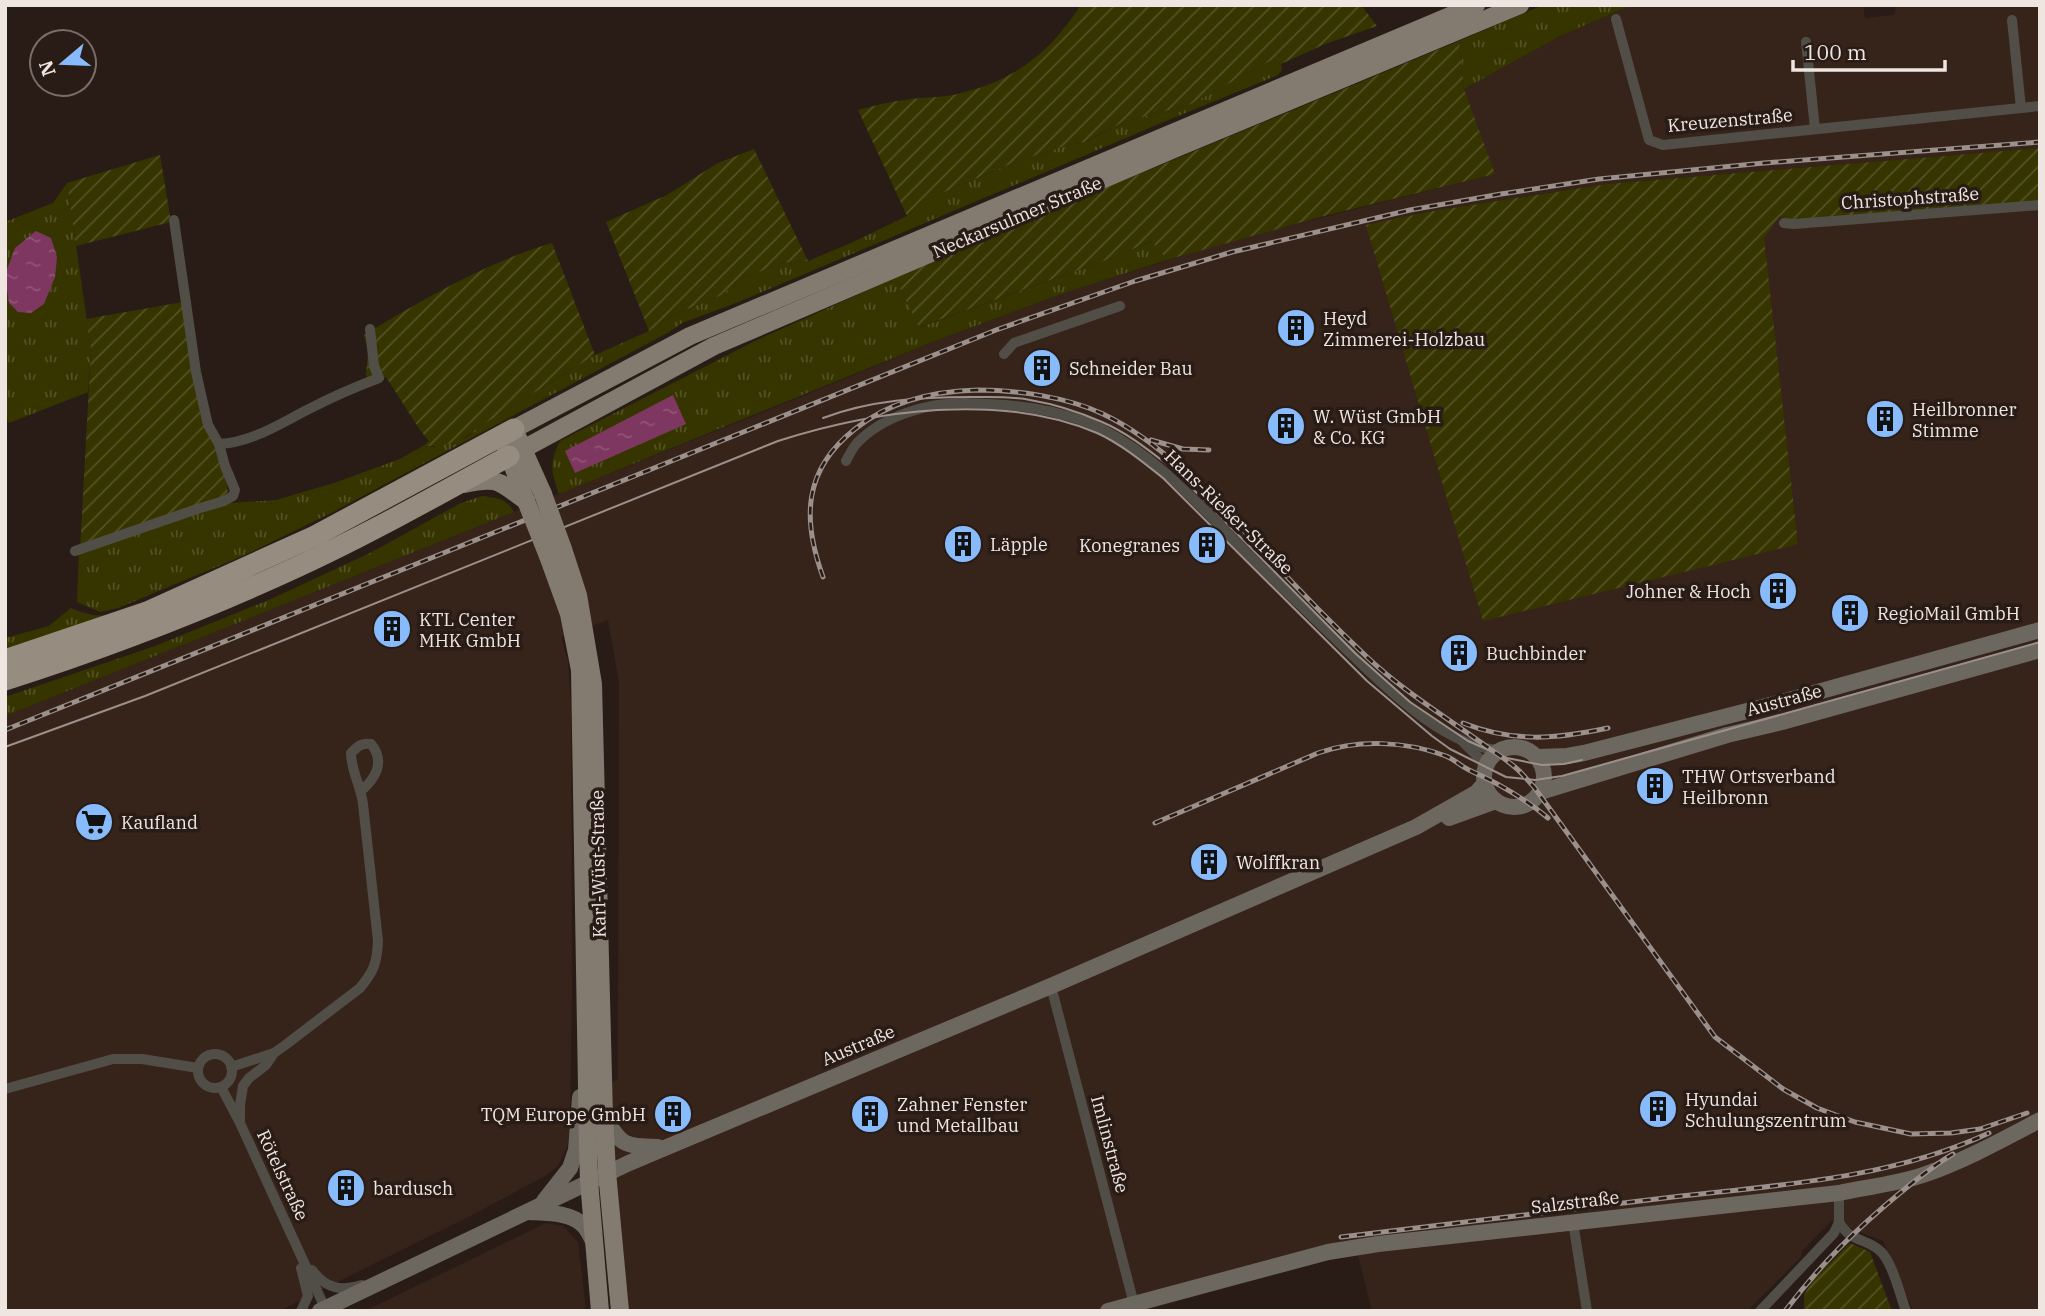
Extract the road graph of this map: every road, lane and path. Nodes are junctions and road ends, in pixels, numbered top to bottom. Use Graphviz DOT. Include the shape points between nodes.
graph roads {
  1 [pos="1476,5"];
  2 [pos="1520,5"];
  3 [pos="1616,19"];
  4 [pos="2012,20"];
  5 [pos="1807,42"];
  6 [pos="2040,106"];
  7 [pos="2021,108"];
  8 [pos="1815,129"];
  9 [pos="2040,205"];
  10 [pos="174,220"];
  11 [pos="1784,223"];
  12 [pos="1120,306"];
  13 [pos="370,329"];
  14 [pos="1004,354"];
  15 [pos="512,443"];
  16 [pos="219,444"];
  17 [pos="846,461"];
  18 [pos="457,485"];
  19 [pos="535,498"];
  20 [pos="75,551"];
  21 [pos="555,552"];
  22 [pos="2040,630"];
  23 [pos="2040,650"];
  24 [pos="5,660"];
  25 [pos="5,680"];
  26 [pos="1462,741"];
  27 [pos="1501,750"];
  28 [pos="1537,757"];
  29 [pos="1485,776"];
  30 [pos="361,791"];
  31 [pos="1540,792"];
  32 [pos="1496,801"];
  33 [pos="1416,827"];
  34 [pos="1051,986"];
  35 [pos="584,1046"];
  36 [pos="274,1053"];
  37 [pos="232,1067"];
  38 [pos="198,1068"];
  39 [pos="220,1087"];
  40 [pos="5,1089"];
  41 [pos="604,1115"];
  42 [pos="2040,1120"];
  43 [pos="240,1124"];
  44 [pos="664,1148"];
  45 [pos="607,1172"];
  46 [pos="589,1181"];
  47 [pos="1839,1192"];
  48 [pos="533,1208"];
  49 [pos="1573,1222"];
  50 [pos="1839,1222"];
  51 [pos="593,1241"];
  52 [pos="296,1244"];
  53 [pos="391,1276"];
  54 [pos="1135,1307"];
  55 [pos="323,1310"];
  56 [pos="301,1311"];
  57 [pos="600,1311"];
  58 [pos="620,1311"];
  59 [pos="1108,1311"];
  60 [pos="1587,1311"];
  61 [pos="1760,1311"];
  62 [pos="1906,1311"];
  1 -- 15 [label="main road, Neckarsulmer Straße" via="690,336"];
  2 -- 15 [label="main road, Neckarsulmer Straße" via="714,346"];
  3 -- 8 [label="street, Kreuzenstraße" via="1649,140 1663,145"];
  4 -- 7 [label="street"];
  5 -- 8 [label="street, Kreuzenstraße"];
  6 -- 7 [label="street, Kreuzenstraße"];
  7 -- 8 [label="street, Kreuzenstraße"];
  9 -- 11 [label="street, Christophstraße"];
  10 -- 16 [label="street" via="196,372 208,425"];
  12 -- 14 [label="street" via="1014,343"];
  13 -- 16 [label="street" via="379,378 258,435"];
  15 -- 18 [label="highway"];
  15 -- 19 [label="main road, Karl-Wüst-Straße"];
  15 -- 24 [label="highway" via="147,612"];
  16 -- 20 [label="street" via="233,496"];
  17 -- 26 [label="street, Hans-Rießer-Straße" via="856,444 873,430 939,404 1002,404 1053,411 1101,429 1168,474 1373,675"];
  18 -- 19 [label="main road" via="498,481"];
  18 -- 25 [label="highway" via="298,566 207,606 89,653"];
  19 -- 21 [label="main road, Karl-Wüst-Straße, bridge"];
  21 -- 35 [label="main road, Karl-Wüst-Straße" via="580,670"];
  21 -- 41 [label="main road, Karl-Wüst-Straße" via="578,595 593,684"];
  22 -- 28 [label="main road, Austraße" via="1584,753"];
  23 -- 31 [label="main road, Austraße" via="1727,735"];
  26 -- 27 [label="street, Hans-Rießer-Straße"];
  26 -- 29 [label="street, Hans-Rießer-Straße" via="1481,760"];
  27 -- 28 [label="main road, Austraße" via="1519,747"];
  27 -- 29 [label="main road, Austraße" via="1490,760"];
  28 -- 31 [label="main road" via="1545,780"];
  29 -- 32 [label="main road" via="1487,790"];
  29 -- 33 [label="main road, Austraße" via="1476,793"];
  30 -- 36 [label="street" via="377,962 360,989"];
  31 -- 32 [label="main road, Austraße" via="1519,806"];
  32 -- 33 [label="main road, Austraße"];
  33 -- 34 [label="main road, Austraße"];
  34 -- 44 [label="main road, Austraße"];
  34 -- 54 [label="street, Imlinstraße"];
  35 -- 46 [label="main road, Karl-Wüst-Straße"];
  35 -- 48 [label="main road" via="576,1150 566,1174"];
  36 -- 37 [label="street"];
  36 -- 43 [label="street, Rötelstraße" via="243,1086"];
  37 -- 38 [label="street" via="217,1054 204,1057"];
  37 -- 39 [label="street" via="228,1082"];
  38 -- 39 [label="street, Rötelstraße" via="206,1086"];
  38 -- 40 [label="street" via="113,1059"];
  39 -- 43 [label="street, Rötelstraße"];
  41 -- 44 [label="main road" via="617,1139 630,1146"];
  41 -- 45 [label="main road, Karl-Wüst-Straße"];
  42 -- 47 [label="main road, Salzstraße" via="1921,1176"];
  43 -- 52 [label="street, Rötelstraße"];
  44 -- 45 [label="main road, Austraße"];
  45 -- 46 [label="main road, Austraße"];
  45 -- 58 [label="main road, Karl-Wüst-Straße"];
  46 -- 48 [label="main road, Austraße"];
  46 -- 51 [label="main road, Karl-Wüst-Straße"];
  47 -- 49 [label="main road, Salzstraße"];
  47 -- 50 [label="street"];
  48 -- 51 [label="main road" via="577,1220"];
  48 -- 53 [label="main road, Austraße"];
  49 -- 54 [label="main road, Salzstraße" via="1328,1252"];
  49 -- 60 [label="street"];
  50 -- 61 [label="street" via="1834,1233"];
  50 -- 62 [label="street" via="1845,1232 1880,1250"];
  51 -- 57 [label="main road, Karl-Wüst-Straße"];
  52 -- 53 [label="street, Rötelstraße" via="318,1278 337,1288"];
  52 -- 55 [label="street, Rötelstraße"];
  52 -- 56 [label="street, Rötelstraße" via="308,1296"];
  53 -- 55 [label="main road, Austraße"];
  54 -- 59 [label="main road, Salzstraße"];
}
